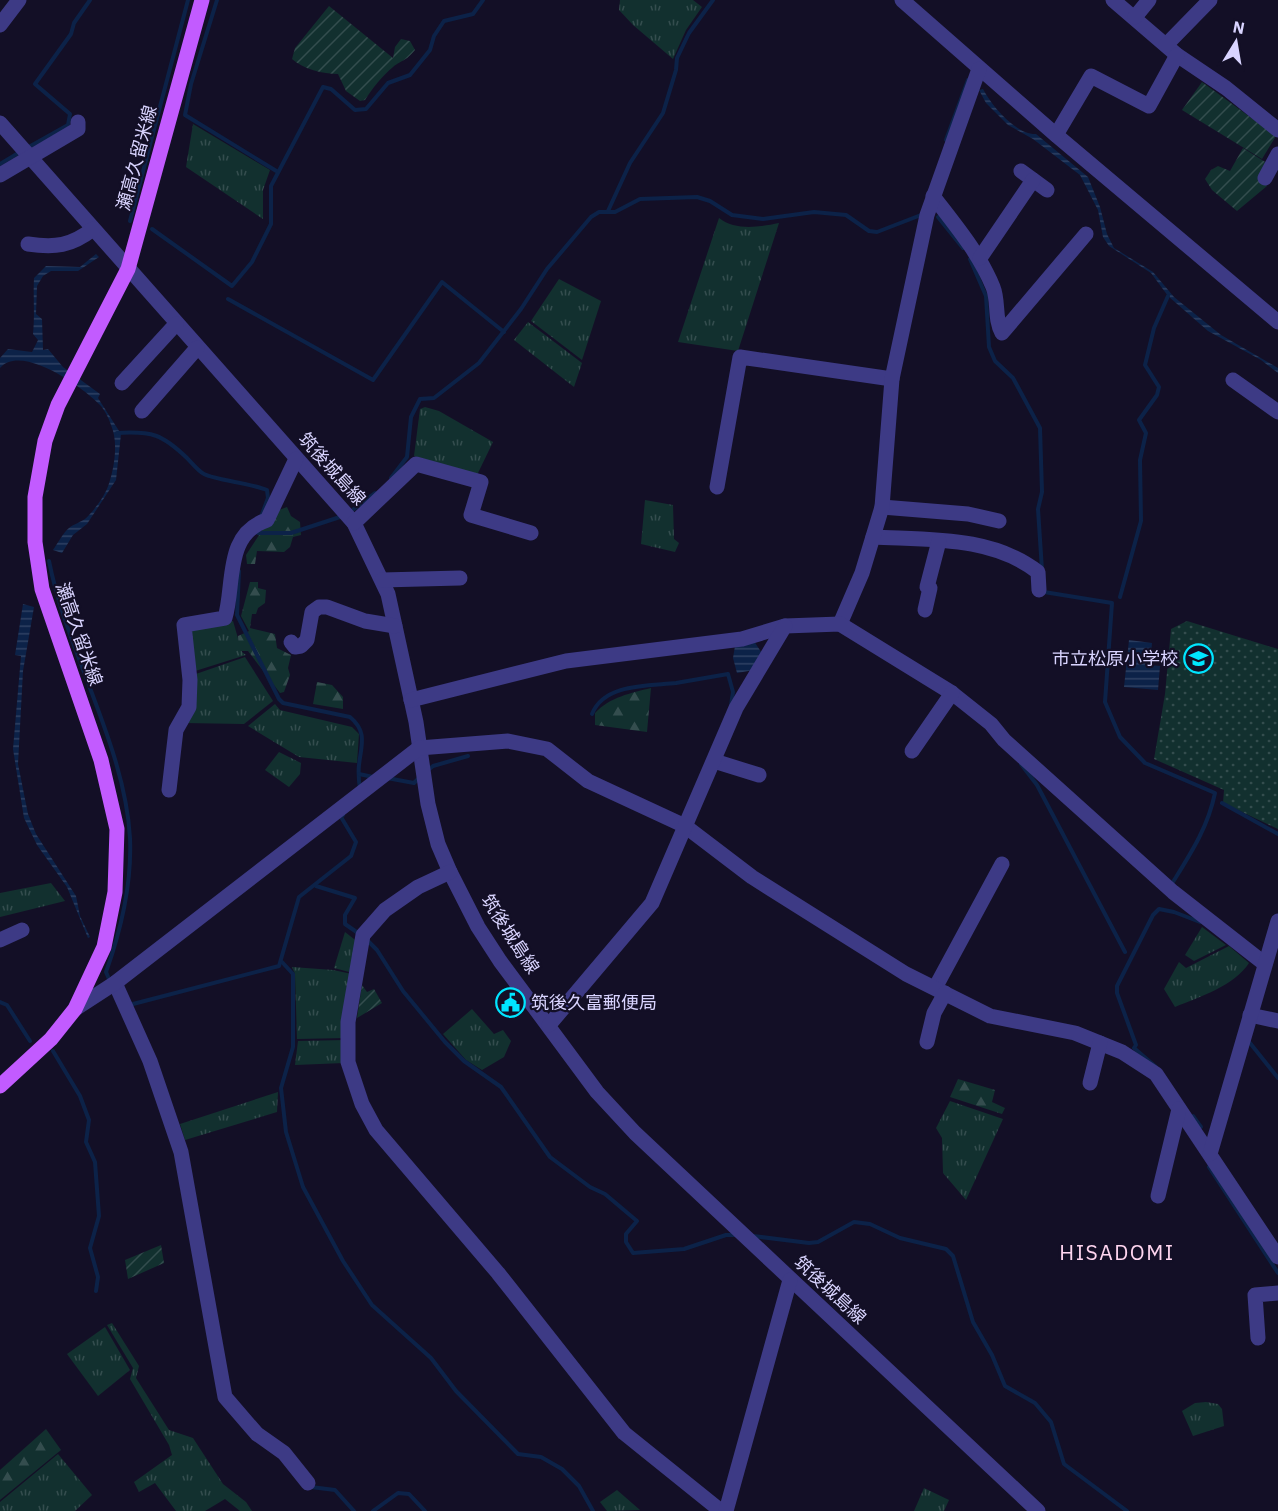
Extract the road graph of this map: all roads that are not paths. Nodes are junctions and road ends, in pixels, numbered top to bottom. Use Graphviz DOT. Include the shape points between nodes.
graph roads {
  1 [pos="19,0"];
  2 [pos="202,0"];
  3 [pos="902,0"];
  4 [pos="1113,0"];
  5 [pos="1149,0"];
  6 [pos="1210,0"];
  7 [pos="1135,17"];
  8 [pos="0,25"];
  9 [pos="1172,50"];
  10 [pos="979,69"];
  11 [pos="78,122"];
  12 [pos="0,123"];
  13 [pos="1278,130"];
  14 [pos="1056,135"];
  15 [pos="1278,154"];
  16 [pos="30,157"];
  17 [pos="0,175"];
  18 [pos="1265,178"];
  19 [pos="1047,190"];
  20 [pos="933,196"];
  21 [pos="93,229"];
  22 [pos="1086,234"];
  23 [pos="28,244"];
  24 [pos="980,258"];
  25 [pos="128,269"];
  26 [pos="1278,322"];
  27 [pos="176,324"];
  28 [pos="197,348"];
  29 [pos="892,379"];
  30 [pos="1233,380"];
  31 [pos="122,384"];
  32 [pos="142,411"];
  33 [pos="1278,412"];
  34 [pos="296,459"];
  35 [pos="717,487"];
  36 [pos="882,507"];
  37 [pos="999,520"];
  38 [pos="354,523"];
  39 [pos="531,533"];
  40 [pos="873,537"];
  41 [pos="939,541"];
  42 [pos="460,578"];
  43 [pos="382,580"];
  44 [pos="1039,590"];
  45 [pos="925,610"];
  46 [pos="840,624"];
  47 [pos="395,626"];
  48 [pos="785,626"];
  49 [pos="291,642"];
  50 [pos="952,693"];
  51 [pos="411,700"];
  52 [pos="419,748"];
  53 [pos="912,751"];
  54 [pos="714,761"];
  55 [pos="759,776"];
  56 [pos="169,790"];
  57 [pos="685,826"];
  58 [pos="1002,864"];
  59 [pos="450,872"];
  60 [pos="1278,921"];
  61 [pos="22,930"];
  62 [pos="0,940"];
  63 [pos="1265,964"];
  64 [pos="115,983"];
  65 [pos="940,991"];
  66 [pos="75,1009"];
  67 [pos="1250,1015"];
  68 [pos="1278,1021"];
  69 [pos="549,1024"];
  70 [pos="927,1042"];
  71 [pos="1100,1043"];
  72 [pos="1090,1083"];
  73 [pos="0,1086"];
  74 [pos="1179,1109"];
  75 [pos="1210,1154"];
  76 [pos="1158,1196"];
  77 [pos="1278,1257"];
  78 [pos="790,1280"];
  79 [pos="1278,1293"];
  80 [pos="1258,1338"];
  81 [pos="308,1483"];
  82 [pos="721,1511"];
  83 [pos="726,1511"];
  84 [pos="1038,1511"];
  1 -- 8 [label="street"];
  2 -- 25 [label="main road, 瀬高久留米線"];
  3 -- 10 [label="street"];
  4 -- 7 [label="street"];
  5 -- 7 [label="street"];
  6 -- 9 [label="street"];
  7 -- 9 [label="street"];
  9 -- 13 [label="street"];
  9 -- 14 [label="street" via="1149,106 1091,76"];
  10 -- 14 [label="street"];
  10 -- 20 [label="street"];
  11 -- 16 [label="street" via="78,129"];
  12 -- 16 [label="street, 筑後城島線"];
  14 -- 26 [label="street"];
  15 -- 18 [label="street"];
  16 -- 17 [label="street"];
  16 -- 21 [label="street, 筑後城島線"];
  19 -- 24 [label="street" via="1027,175"];
  20 -- 24 [label="street"];
  20 -- 29 [label="street"];
  21 -- 23 [label="street" via="81,238 52,248"];
  21 -- 25 [label="street, 筑後城島線"];
  22 -- 24 [label="street" via="1002,333 997,323 994,291"];
  25 -- 27 [label="street, 筑後城島線"];
  25 -- 66 [label="main road, 瀬高久留米線" via="64,394 45,441 35,497 35,542 42,589 101,760 117,829 115,892 104,947"];
  27 -- 28 [label="street, 筑後城島線"];
  27 -- 31 [label="street"];
  28 -- 32 [label="street"];
  28 -- 34 [label="street, 筑後城島線"];
  29 -- 35 [label="street" via="740,357"];
  29 -- 36 [label="street"];
  30 -- 33 [label="street"];
  34 -- 38 [label="street, 筑後城島線"];
  34 -- 56 [label="street" via="267,520 257,523 236,549 225,618 184,625 189,707 176,730"];
  36 -- 37 [label="street"];
  36 -- 40 [label="street"];
  38 -- 39 [label="street" via="416,464 481,482 471,515"];
  38 -- 43 [label="street, 筑後城島線"];
  40 -- 41 [label="street"];
  40 -- 46 [label="street"];
  41 -- 44 [label="street" via="1000,550 1038,572"];
  41 -- 45 [label="street"];
  42 -- 43 [label="street"];
  43 -- 47 [label="street, 筑後城島線"];
  46 -- 48 [label="street"];
  46 -- 50 [label="street"];
  47 -- 49 [label="street" via="319,607 312,612 307,640 295,647"];
  47 -- 51 [label="street, 筑後城島線"];
  48 -- 51 [label="street" via="742,639 566,661"];
  48 -- 54 [label="street" via="736,708"];
  50 -- 53 [label="street"];
  50 -- 63 [label="street" via="991,724 1004,741 1173,892"];
  51 -- 52 [label="street, 筑後城島線"];
  52 -- 57 [label="street" via="508,741 548,749 588,781"];
  52 -- 59 [label="street, 筑後城島線" via="436,834"];
  52 -- 64 [label="street"];
  54 -- 55 [label="street"];
  54 -- 57 [label="street"];
  57 -- 65 [label="street" via="752,877 906,974"];
  57 -- 69 [label="street" via="652,903"];
  58 -- 65 [label="street"];
  59 -- 69 [label="street, 筑後城島線" via="478,927"];
  59 -- 82 [label="street" via="418,887 385,910 363,935 348,1022 348,1062 362,1104 376,1130 498,1273 624,1433"];
  60 -- 63 [label="street"];
  61 -- 62 [label="street"];
  63 -- 67 [label="street"];
  64 -- 66 [label="street"];
  64 -- 81 [label="street" via="150,1061 181,1152 225,1397 257,1434 284,1452"];
  65 -- 70 [label="street"];
  65 -- 71 [label="street" via="990,1016 1076,1033"];
  66 -- 73 [label="main road, 瀬高久留米線" via="51,1039"];
  67 -- 68 [label="street"];
  67 -- 75 [label="street"];
  69 -- 78 [label="street, 筑後城島線" via="597,1092 635,1133"];
  71 -- 72 [label="street"];
  71 -- 74 [label="street" via="1156,1074"];
  74 -- 75 [label="street"];
  74 -- 76 [label="street"];
  75 -- 77 [label="street"];
  78 -- 83 [label="street"];
  78 -- 84 [label="street, 筑後城島線"];
  79 -- 80 [label="street" via="1255,1295"];
}
